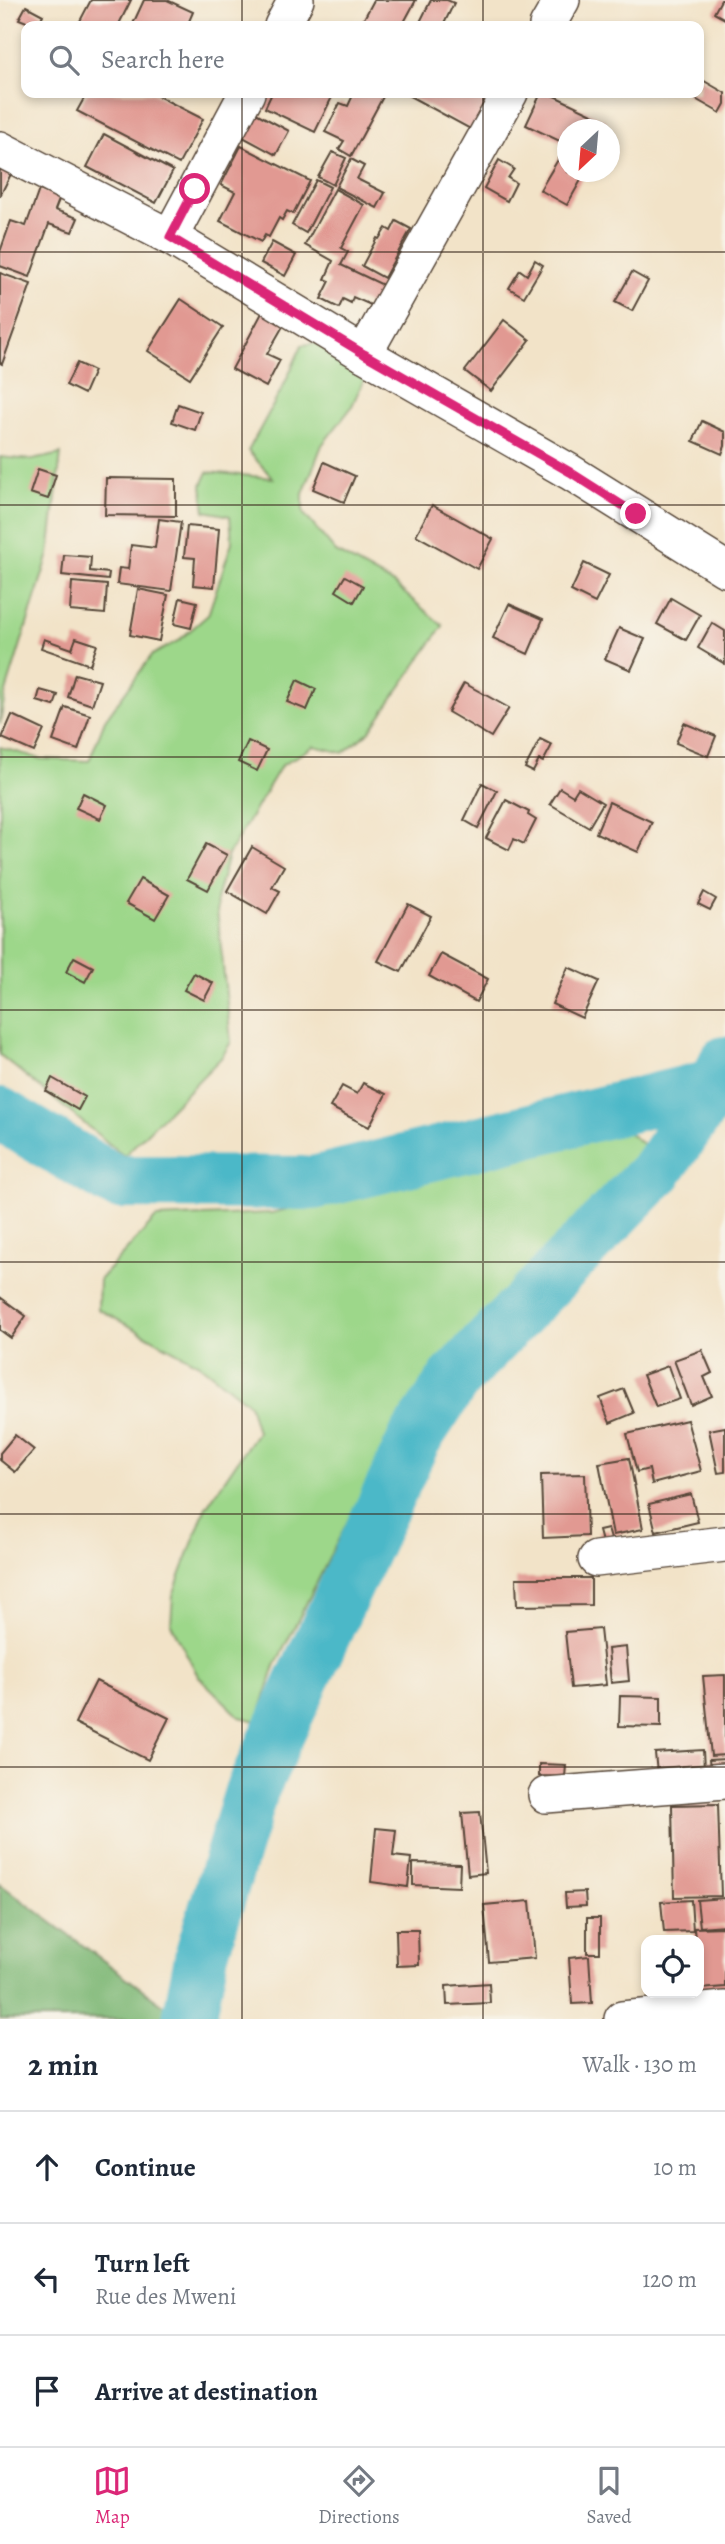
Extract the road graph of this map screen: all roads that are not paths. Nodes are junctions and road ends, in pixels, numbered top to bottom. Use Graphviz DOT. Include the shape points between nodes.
graph roads {
  1 [pos="296,0"];
  2 [pos="562,0"];
  3 [pos="285,21"];
  4 [pos="550,21"];
  5 [pos="244,98"];
  6 [pos="507,98"];
  7 [pos="0,149"];
  8 [pos="170,237"];
  9 [pos="364,354"];
  10 [pos="725,569"];
  11 [pos="725,1544"];
  12 [pos="596,1559"];
  13 [pos="725,1781"];
  14 [pos="546,1795"];
  15 [pos="725,2009"];
  16 [pos="622,2019"];
  1 -- 3 [label="street"];
  2 -- 4 [label="street"];
  5 -- 8 [label="street"];
  6 -- 9 [label="street"];
  7 -- 8 [label="street"];
  8 -- 9 [label="street"];
  9 -- 10 [label="street" via="570,472"];
  11 -- 12 [label="street"];
  13 -- 14 [label="street"];
  15 -- 16 [label="street"];
}
